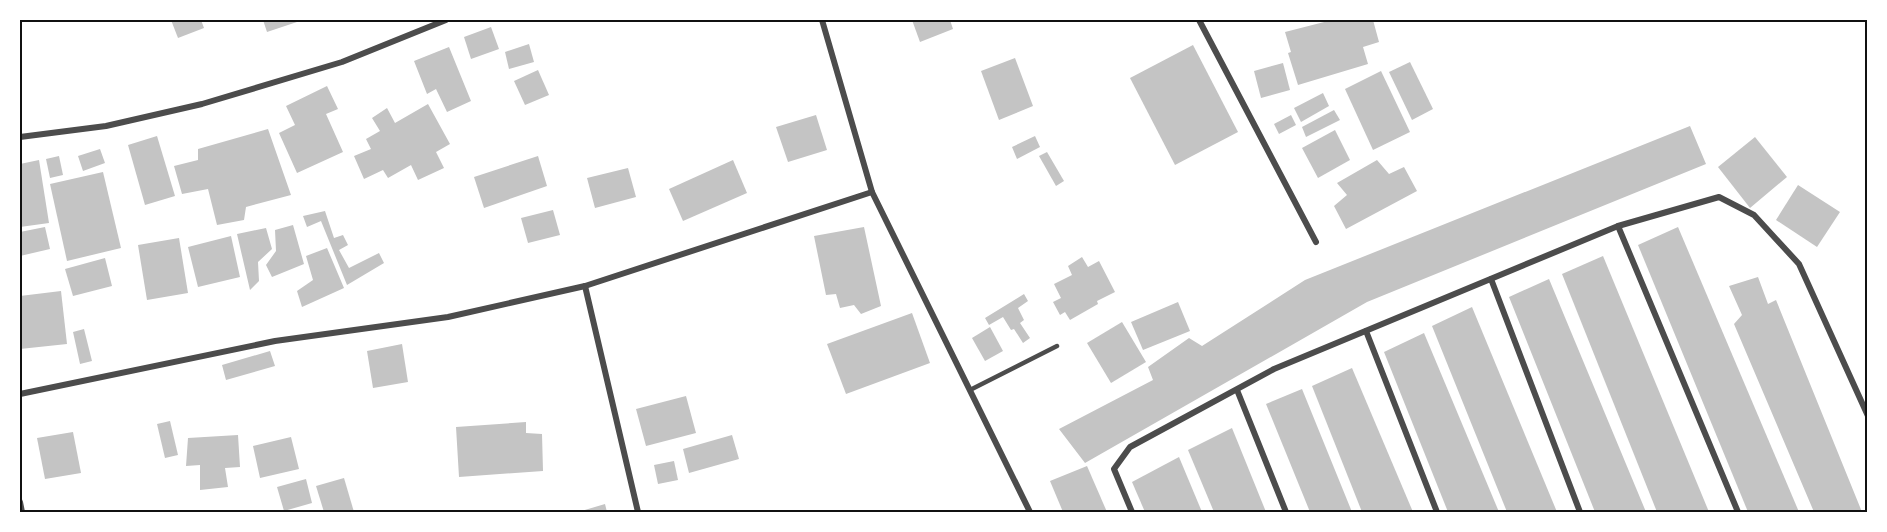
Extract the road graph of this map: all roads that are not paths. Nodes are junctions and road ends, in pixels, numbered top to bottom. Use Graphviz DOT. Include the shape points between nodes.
graph roads {
  1 [pos="446,20"];
  2 [pos="822,20"];
  3 [pos="1199,20"];
  4 [pos="20,137"];
  5 [pos="872,192"];
  6 [pos="1618,226"];
  7 [pos="1316,242"];
  8 [pos="1491,279"];
  9 [pos="585,286"];
  10 [pos="1366,331"];
  11 [pos="1057,346"];
  12 [pos="970,390"];
  13 [pos="1237,390"];
  14 [pos="20,394"];
  15 [pos="1868,416"];
  16 [pos="20,502"];
  17 [pos="22,513"];
  18 [pos="638,513"];
  19 [pos="1030,513"];
  20 [pos="1132,513"];
  21 [pos="1286,513"];
  22 [pos="1437,513"];
  23 [pos="1581,513"];
  24 [pos="1737,513"];
  1 -- 4 [label="street" via="342,62 202,104 106,126"];
  2 -- 5 [label="street"];
  3 -- 7 [label="street"];
  5 -- 9 [label="street"];
  5 -- 12 [label="street"];
  6 -- 8 [label="street"];
  6 -- 15 [label="street" via="1719,197 1754,215 1799,264"];
  6 -- 24 [label="street"];
  8 -- 10 [label="street"];
  8 -- 23 [label="street"];
  9 -- 14 [label="street" via="448,317 275,341"];
  9 -- 18 [label="street"];
  10 -- 13 [label="street" via="1274,369"];
  10 -- 22 [label="street"];
  11 -- 12 [label="lane"];
  12 -- 19 [label="street"];
  13 -- 20 [label="street" via="1130,447 1114,469"];
  13 -- 21 [label="street"];
  16 -- 17 [label="street"];
}
